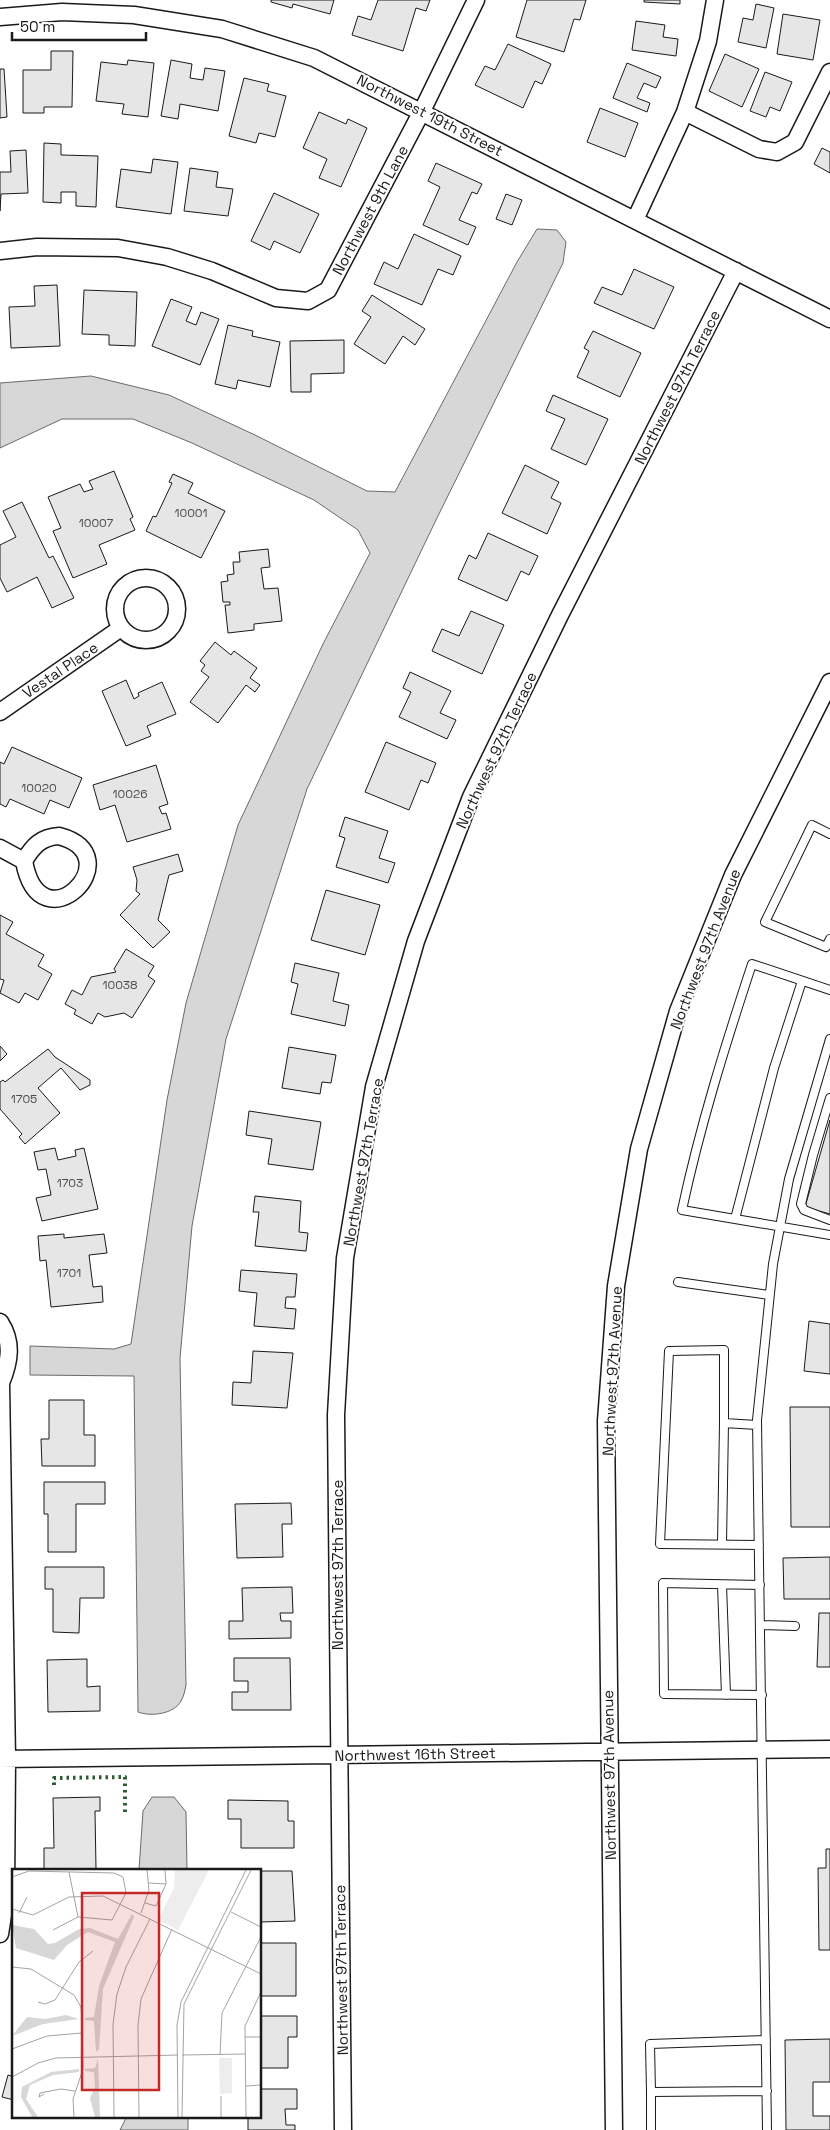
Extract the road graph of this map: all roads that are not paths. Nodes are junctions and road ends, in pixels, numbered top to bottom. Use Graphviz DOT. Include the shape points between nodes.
graph roads {
  1 [pos="476,0"];
  2 [pos="715,0"];
  3 [pos="0,17"];
  4 [pos="830,72"];
  5 [pos="422,111"];
  6 [pos="685,112"];
  7 [pos="635,220"];
  8 [pos="0,251"];
  9 [pos="736,271"];
  10 [pos="830,319"];
  11 [pos="121,628"];
  12 [pos="830,682"];
  13 [pos="0,712"];
  14 [pos="830,834"];
  15 [pos="0,848"];
  16 [pos="24,861"];
  17 [pos="830,939"];
  18 [pos="802,981"];
  19 [pos="830,990"];
  20 [pos="830,1039"];
  21 [pos="830,1098"];
  22 [pos="735,1218"];
  23 [pos="830,1220"];
  24 [pos="780,1226"];
  25 [pos="830,1235"];
  26 [pos="678,1282"];
  27 [pos="769,1295"];
  28 [pos="0,1322"];
  29 [pos="1,1382"];
  30 [pos="724,1423"];
  31 [pos="757,1425"];
  32 [pos="1,1508"];
  33 [pos="722,1544"];
  34 [pos="759,1545"];
  35 [pos="722,1585"];
  36 [pos="760,1585"];
  37 [pos="761,1625"];
  38 [pos="796,1626"];
  39 [pos="726,1695"];
  40 [pos="762,1695"];
  41 [pos="830,1748"];
  42 [pos="763,1749"];
  43 [pos="609,1752"];
  44 [pos="338,1756"];
  45 [pos="4,1759"];
  46 [pos="0,1934"];
  47 [pos="766,2040"];
  48 [pos="767,2091"];
  49 [pos="650,2092"];
  50 [pos="343,2130"];
  51 [pos="614,2130"];
  52 [pos="651,2130"];
  53 [pos="767,2130"];
  1 -- 5 [label="street, Northwest 9th Lane"];
  2 -- 6 [label="street" via="708,41"];
  3 -- 5 [label="street, Northwest 19th Street" via="62,12 134,15 222,29 314,58"];
  4 -- 6 [label="street" via="795,142 778,152 759,149"];
  5 -- 7 [label="street, Northwest 19th Street"];
  5 -- 8 [label="street, Northwest 9th Lane" via="328,290 308,301 276,298 212,271 167,257 118,248 37,247"];
  6 -- 7 [label="street"];
  7 -- 9 [label="street, Northwest 19th Street"];
  9 -- 10 [label="street, Northwest 19th Street"];
  9 -- 44 [label="street, Northwest 97th Terrace" via="471,796 416,941 374,1087 346,1258 336,1415"];
  11 -- 13 [label="street, Vestal Place"];
  12 -- 43 [label="street, Northwest 97th Avenue" via="733,875 678,1011 639,1149 616,1286 606,1421"];
  14 -- 17 [label="lane" via="812,825 765,922 826,947"];
  15 -- 16 [label="street"];
  18 -- 19 [label="lane"];
  18 -- 22 [label="lane" via="774,1068"];
  18 -- 22 [label="lane" via="752,964 698,1137 682,1210"];
  20 -- 24 [label="lane" via="789,1179"];
  21 -- 23 [label="lane" via="801,1204 804,1210"];
  22 -- 24 [label="lane"];
  24 -- 25 [label="lane"];
  24 -- 27 [label="lane"];
  26 -- 27 [label="lane"];
  27 -- 31 [label="lane"];
  28 -- 29 [label="street" via="8,1334 9,1352 9,1365"];
  29 -- 32 [label="street"];
  30 -- 31 [label="lane"];
  30 -- 33 [label="lane"];
  30 -- 33 [label="lane" via="724,1350 669,1351 660,1544"];
  31 -- 34 [label="lane"];
  32 -- 45 [label="street"];
  33 -- 34 [label="lane"];
  34 -- 36 [label="lane"];
  35 -- 36 [label="lane"];
  35 -- 39 [label="lane"];
  35 -- 39 [label="lane" via="663,1583 664,1694"];
  36 -- 37 [label="lane"];
  37 -- 38 [label="lane"];
  37 -- 40 [label="lane"];
  39 -- 40 [label="lane"];
  40 -- 42 [label="lane"];
  41 -- 42 [label="street, Northwest 16th Street"];
  42 -- 43 [label="street, Northwest 16th Street"];
  42 -- 47 [label="lane"];
  43 -- 44 [label="street, Northwest 16th Street"];
  43 -- 51 [label="street, Northwest 97th Avenue"];
  44 -- 45 [label="street, Northwest 16th Street"];
  44 -- 50 [label="street, Northwest 97th Terrace"];
  45 -- 46 [label="street" via="6,1896"];
  47 -- 48 [label="lane"];
  47 -- 49 [label="lane" via="650,2044"];
  48 -- 49 [label="lane"];
  48 -- 53 [label="lane"];
  49 -- 52 [label="lane"];
}
